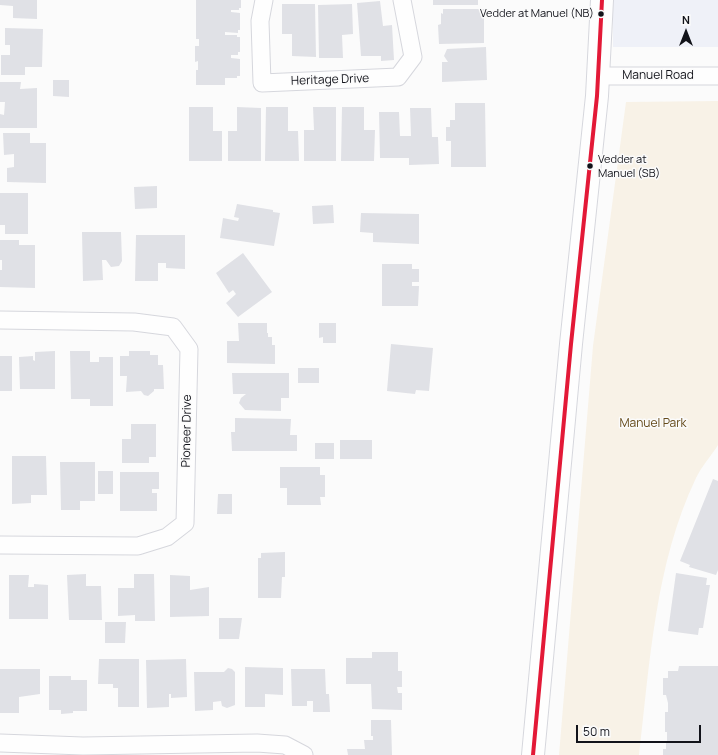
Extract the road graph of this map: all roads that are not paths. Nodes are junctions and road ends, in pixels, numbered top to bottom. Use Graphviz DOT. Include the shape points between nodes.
graph roads {
  1 [pos="264,0"];
  2 [pos="402,0"];
  3 [pos="602,0"];
  4 [pos="598,76"];
  5 [pos="718,76"];
  6 [pos="0,320"];
  7 [pos="0,545"];
  8 [pos="0,743"];
  9 [pos="229,750"];
  10 [pos="82,751"];
  11 [pos="304,755"];
  12 [pos="533,755"];
  1 -- 2 [label="street, Heritage Drive" via="260,21 262,83 398,77 413,57"];
  3 -- 4 [label="main road"];
  4 -- 5 [label="street, Manuel Road"];
  4 -- 12 [label="main road"];
  6 -- 7 [label="street, Pioneer Drive" via="134,322 173,327 189,349 185,523 168,538 138,546"];
  8 -- 10 [label="street"];
  9 -- 10 [label="street"];
  9 -- 11 [label="street" via="257,743 285,745"];
}
